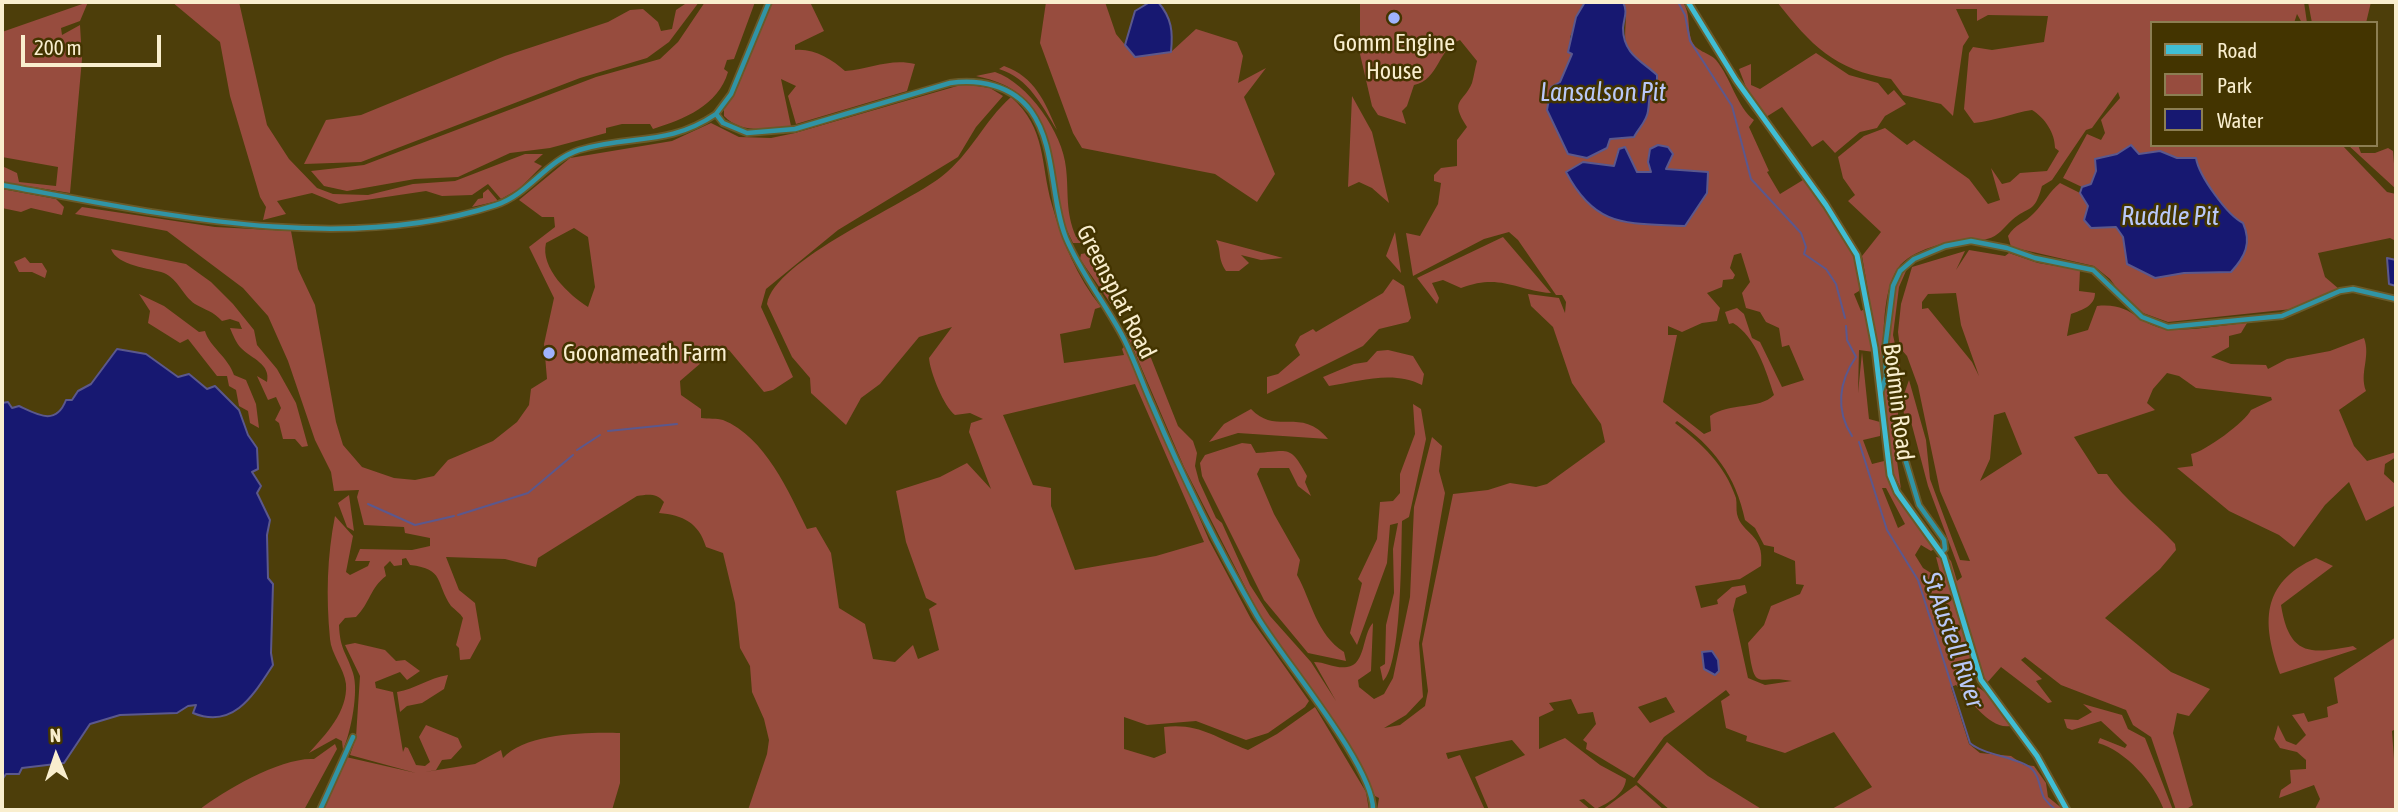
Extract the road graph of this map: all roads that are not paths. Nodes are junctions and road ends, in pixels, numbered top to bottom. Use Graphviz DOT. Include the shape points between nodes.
graph roads {
  1 [pos="769,2"];
  2 [pos="1688,2"];
  3 [pos="716,114"];
  4 [pos="2,186"];
  5 [pos="2396,299"];
  6 [pos="1881,391"];
  7 [pos="1899,442"];
  8 [pos="1942,552"];
  9 [pos="353,737"];
  10 [pos="320,810"];
  11 [pos="1373,810"];
  12 [pos="2067,810"];
  1 -- 3 [label="street" via="731,93"];
  2 -- 6 [label="main road, Bodmin Road" via="1736,80 1851,241 1862,273"];
  3 -- 4 [label="street" via="670,137 601,145 566,155 499,205 399,224 322,229 204,221"];
  3 -- 11 [label="street, Greensplat Road" via="747,133 795,129 968,80 1007,90 1030,110 1041,133 1057,214 1068,241 1124,339 1201,510 1258,617 1353,758 1369,789"];
  5 -- 6 [label="street" via="2353,289 2281,316 2168,327 2142,317 2093,270 1971,241 1924,255 1900,271 1893,286"];
  6 -- 8 [label="main road, Bodmin Road" via="1890,475 1897,492"];
  7 -- 8 [label="street" via="1919,505 1944,540"];
  8 -- 12 [label="main road, Bodmin Road" via="1981,680"];
  9 -- 10 [label="street"];
}
